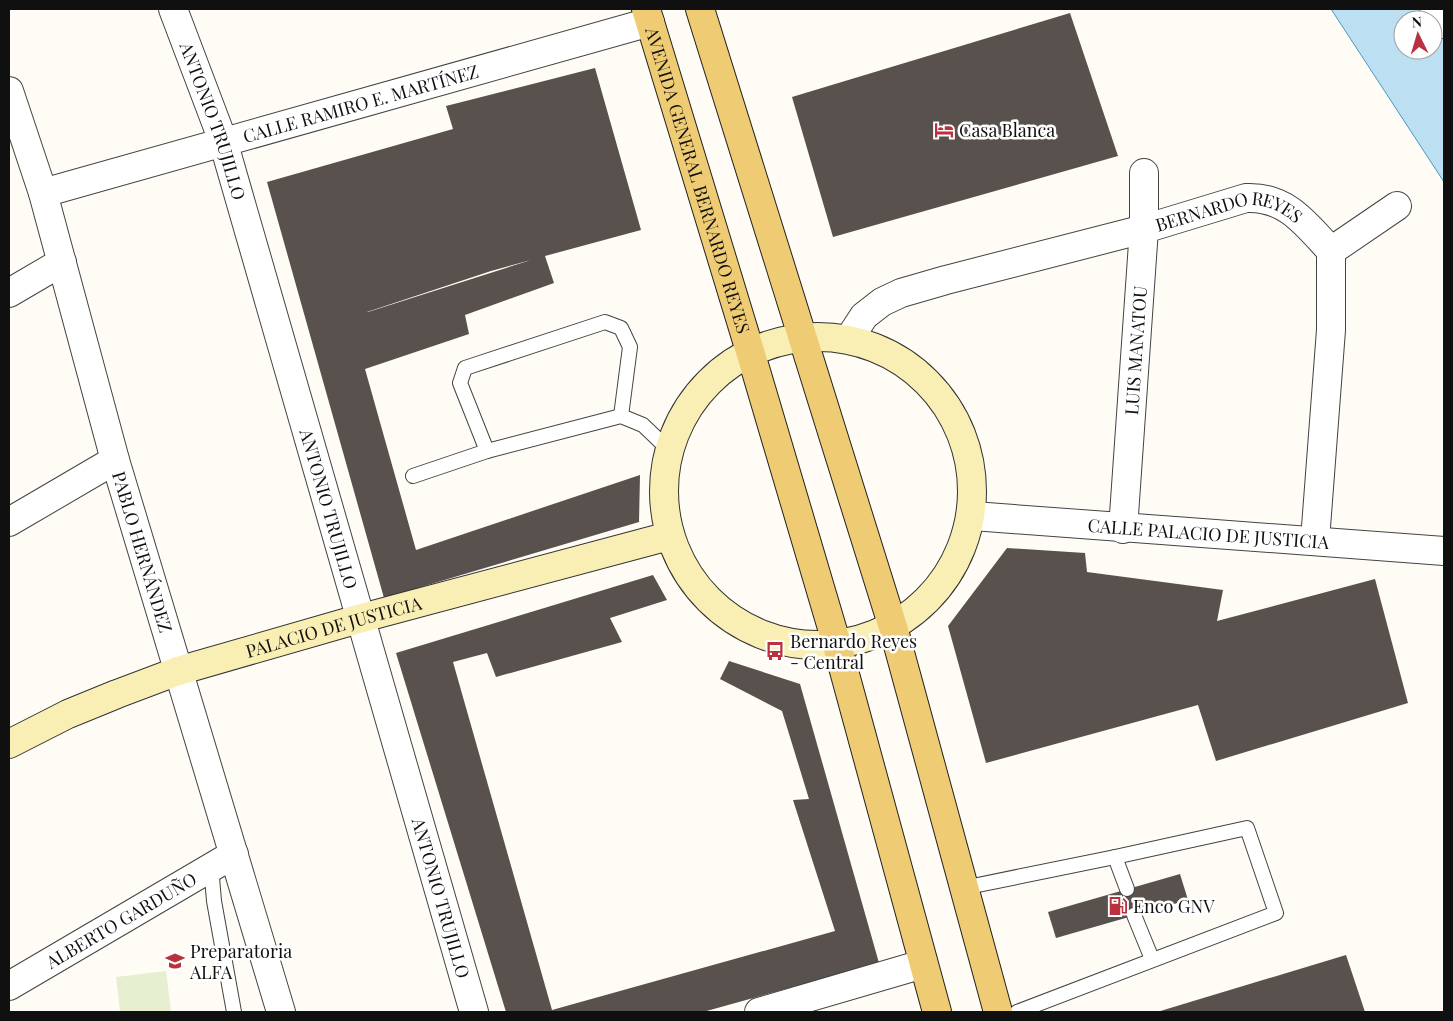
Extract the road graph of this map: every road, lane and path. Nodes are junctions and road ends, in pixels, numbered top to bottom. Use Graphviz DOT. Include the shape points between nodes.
graph roads {
  1 [pos="174,9"];
  2 [pos="700,9"];
  3 [pos="1434,9"];
  4 [pos="648,15"];
  5 [pos="1444,24"];
  6 [pos="9,91"];
  7 [pos="223,141"];
  8 [pos="1144,173"];
  9 [pos="43,193"];
  10 [pos="1397,206"];
  11 [pos="1144,229"];
  12 [pos="1331,251"];
  13 [pos="62,262"];
  14 [pos="9,293"];
  15 [pos="801,336"];
  16 [pos="849,338"];
  17 [pos="750,351"];
  18 [pos="621,416"];
  19 [pos="668,449"];
  20 [pos="487,451"];
  21 [pos="115,460"];
  22 [pos="413,476"];
  23 [pos="973,516"];
  24 [pos="9,522"];
  25 [pos="1123,529"];
  26 [pos="669,536"];
  27 [pos="1314,540"];
  28 [pos="1444,550"];
  29 [pos="362,618"];
  30 [pos="892,627"];
  31 [pos="837,645"];
  32 [pos="178,671"];
  33 [pos="9,744"];
  34 [pos="1115,857"];
  35 [pos="222,860"];
  36 [pos="963,888"];
  37 [pos="1127,889"];
  38 [pos="1134,915"];
  39 [pos="1152,959"];
  40 [pos="923,964"];
  41 [pos="9,986"];
  42 [pos="234,1012"];
  43 [pos="281,1012"];
  44 [pos="474,1012"];
  45 [pos="759,1012"];
  46 [pos="938,1012"];
  47 [pos="998,1012"];
  48 [pos="1017,1012"];
  1 -- 7 [label="street, ANTONIO TRUJILLO"];
  2 -- 15 [label="main road"];
  3 -- 5 [label="street"];
  4 -- 7 [label="street, CALLE RAMIRO E. MARTÍNEZ"];
  4 -- 17 [label="main road, AVENIDA GENERAL BERNARDO REYES"];
  6 -- 9 [label="street, PABLO HERNÁNDEZ"];
  7 -- 9 [label="street, CALLE RAMIRO E. MARTÍNEZ"];
  7 -- 29 [label="street, ANTONIO TRUJILLO"];
  8 -- 11 [label="street, LUIS MANATOU"];
  9 -- 13 [label="street, PABLO HERNÁNDEZ"];
  10 -- 12 [label="street"];
  11 -- 12 [label="street, BERNARDO REYES" via="1246,198 1260,198 1283,206 1304,222"];
  11 -- 16 [label="street, BERNARDO REYES" via="901,293 864,316"];
  11 -- 25 [label="street, LUIS MANATOU"];
  12 -- 27 [label="street" via="1330,330"];
  13 -- 14 [label="street"];
  13 -- 21 [label="street, PABLO HERNÁNDEZ"];
  15 -- 16 [label="street, AVENIDA GENERAL BERNARDO REYES"];
  15 -- 17 [label="street, AVENIDA GENERAL BERNARDO REYES"];
  15 -- 30 [label="main road"];
  16 -- 23 [label="street, AVENIDA GENERAL BERNARDO REYES" via="894,355 938,392 959,423 973,469"];
  17 -- 19 [label="street, AVENIDA GENERAL BERNARDO REYES" via="714,376 686,409"];
  17 -- 31 [label="main road, AVENIDA GENERAL BERNARDO REYES"];
  18 -- 19 [label="lane" via="643,424"];
  18 -- 20 [label="lane"];
  18 -- 20 [label="lane" via="630,347 620,328 605,322 466,368 460,383"];
  19 -- 26 [label="street, AVENIDA GENERAL BERNARDO REYES" via="662,492"];
  20 -- 22 [label="lane"];
  21 -- 24 [label="street"];
  21 -- 32 [label="street, PABLO HERNÁNDEZ"];
  23 -- 25 [label="street, CALLE PALACIO DE JUSTICIA"];
  23 -- 30 [label="street, AVENIDA GENERAL BERNARDO REYES" via="958,561 930,599"];
  25 -- 27 [label="street, CALLE PALACIO DE JUSTICIA"];
  26 -- 29 [label="street, PALACIO DE JUSTICIA"];
  26 -- 31 [label="street, AVENIDA GENERAL BERNARDO REYES" via="688,575 716,607 752,631 794,644"];
  27 -- 28 [label="street, CALLE PALACIO DE JUSTICIA"];
  29 -- 32 [label="street, PALACIO DE JUSTICIA"];
  29 -- 44 [label="street, ANTONIO TRUJILLO"];
  30 -- 31 [label="street, AVENIDA GENERAL BERNARDO REYES"];
  30 -- 36 [label="main road"];
  31 -- 40 [label="main road, AVENIDA GENERAL BERNARDO REYES"];
  32 -- 33 [label="street, PALACIO DE JUSTICIA" via="68,714"];
  32 -- 35 [label="street, PABLO HERNÁNDEZ"];
  34 -- 36 [label="lane"];
  34 -- 37 [label="lane"];
  34 -- 39 [label="lane" via="1247,828 1276,913"];
  35 -- 41 [label="street, ALBERTO GARDUÑO"];
  35 -- 42 [label="lane" via="214,901"];
  35 -- 43 [label="street, PABLO HERNÁNDEZ"];
  36 -- 47 [label="main road"];
  38 -- 39 [label="lane"];
  39 -- 48 [label="lane"];
  40 -- 45 [label="street"];
  40 -- 46 [label="main road, AVENIDA GENERAL BERNARDO REYES"];
}
